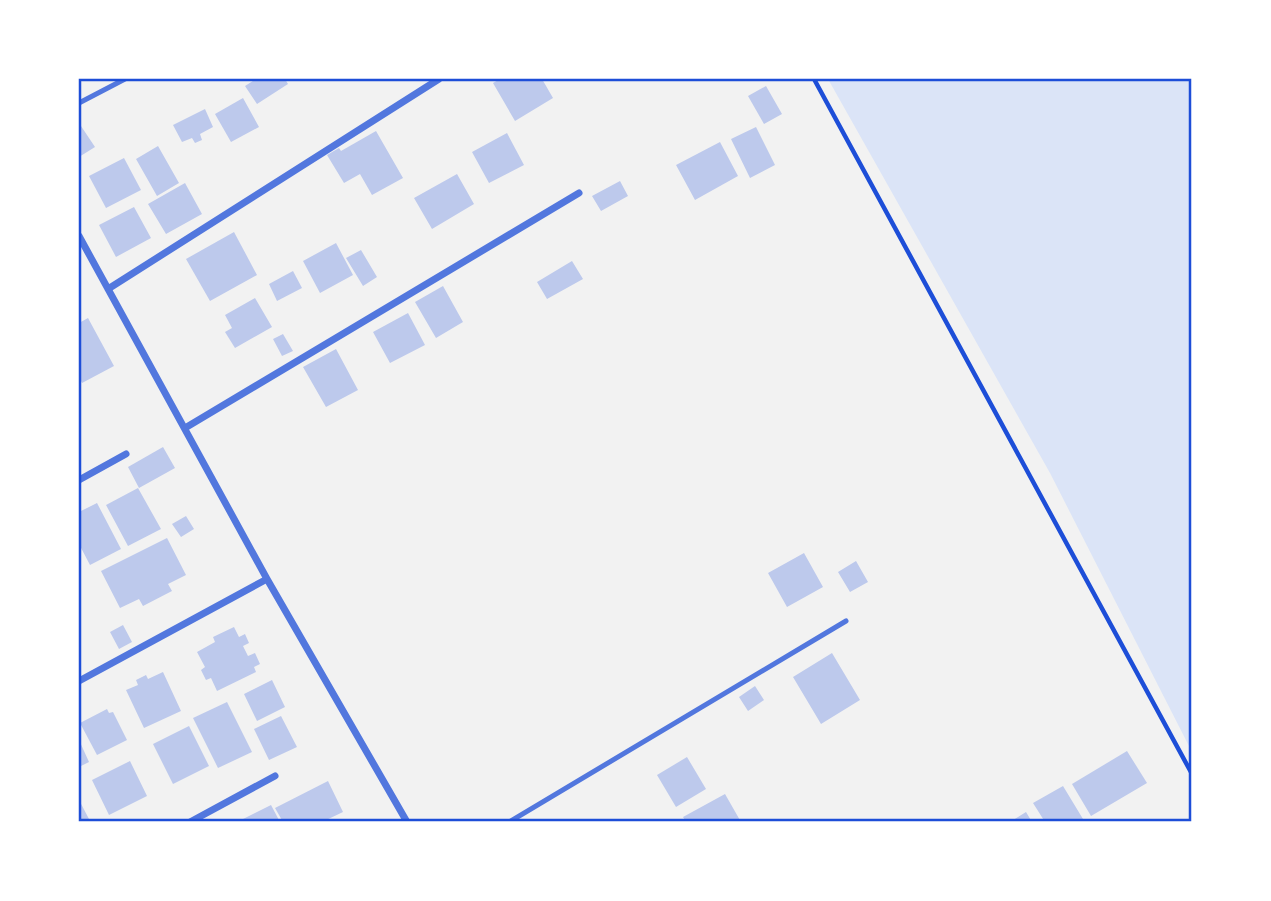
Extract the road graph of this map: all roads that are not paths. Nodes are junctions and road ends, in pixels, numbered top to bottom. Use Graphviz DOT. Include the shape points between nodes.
graph roads {
  1 [pos="125,79"];
  2 [pos="439,79"];
  3 [pos="79,103"];
  4 [pos="579,193"];
  5 [pos="79,236"];
  6 [pos="108,289"];
  7 [pos="185,428"];
  8 [pos="126,454"];
  9 [pos="79,480"];
  10 [pos="267,579"];
  11 [pos="846,621"];
  12 [pos="79,681"];
  13 [pos="275,776"];
  14 [pos="190,822"];
  15 [pos="407,822"];
  16 [pos="509,822"];
  1 -- 3 [label="lane"];
  2 -- 6 [label="street"];
  4 -- 7 [label="street"];
  5 -- 6 [label="street"];
  6 -- 7 [label="street"];
  7 -- 10 [label="street"];
  8 -- 9 [label="street"];
  10 -- 12 [label="street"];
  10 -- 15 [label="street"];
  11 -- 16 [label="lane"];
  13 -- 14 [label="street"];
}
